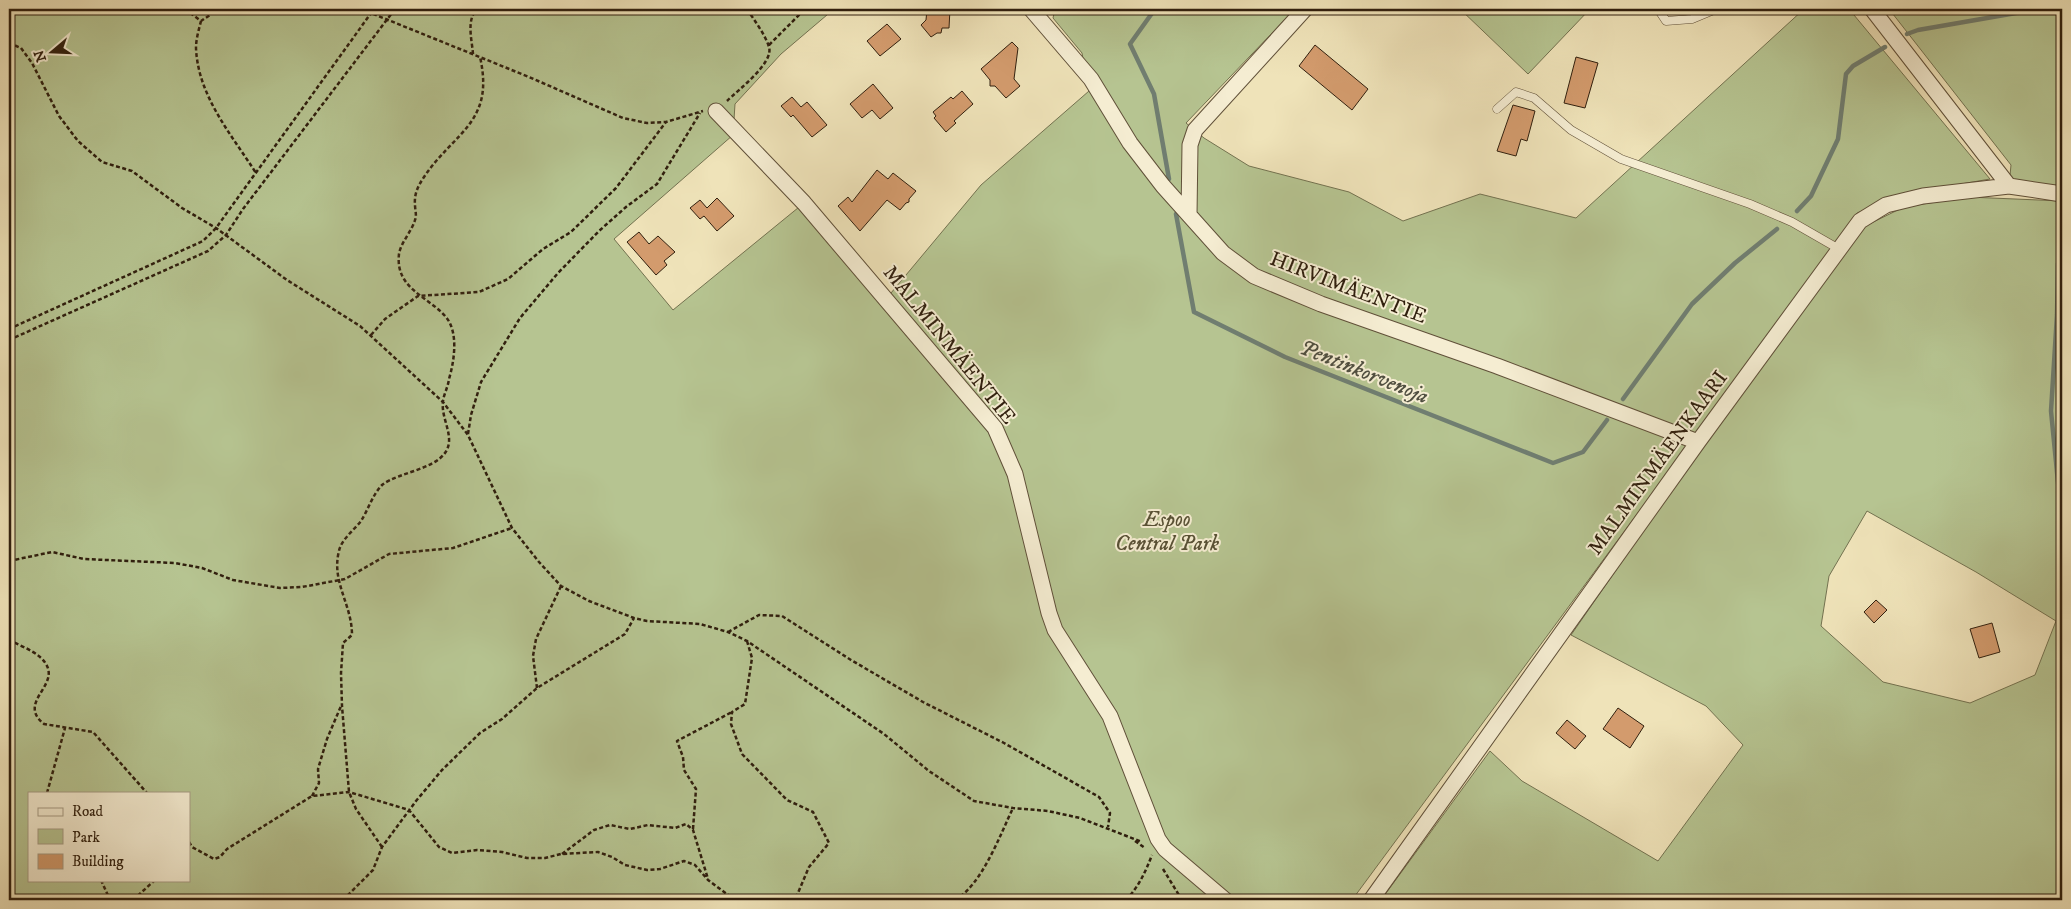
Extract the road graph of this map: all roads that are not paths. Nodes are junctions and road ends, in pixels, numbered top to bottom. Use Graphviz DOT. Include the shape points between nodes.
graph roads {
  1 [pos="1032,9"];
  2 [pos="1305,9"];
  3 [pos="1658,9"];
  4 [pos="1716,9"];
  5 [pos="1872,9"];
  6 [pos="1497,109"];
  7 [pos="708,111"];
  8 [pos="2009,186"];
  9 [pos="2062,194"];
  10 [pos="1189,215"];
  11 [pos="1839,249"];
  12 [pos="1698,442"];
  13 [pos="1225,900"];
  14 [pos="1371,900"];
  1 -- 10 [label="street, HIRVIMÄENTIE" via="1091,79 1130,143"];
  2 -- 10 [label="street" via="1195,130 1190,145"];
  3 -- 4 [label="lane" via="1666,21 1692,19"];
  5 -- 8 [label="street"];
  6 -- 11 [label="lane" via="1516,92 1534,98 1571,130 1622,159 1792,222"];
  7 -- 13 [label="street, MALMINMÄENTIE" via="804,203 995,428 1015,474 1055,630 1110,716 1153,829 1158,856"];
  8 -- 9 [label="street, MALMINMÄENKAARI"];
  8 -- 11 [label="street, MALMINMÄENKAARI" via="1923,196 1886,206 1860,221"];
  10 -- 12 [label="street, HIRVIMÄENTIE" via="1223,253 1254,276 1320,304"];
  11 -- 12 [label="street, MALMINMÄENKAARI"];
  12 -- 14 [label="street, MALMINMÄENKAARI"];
}
